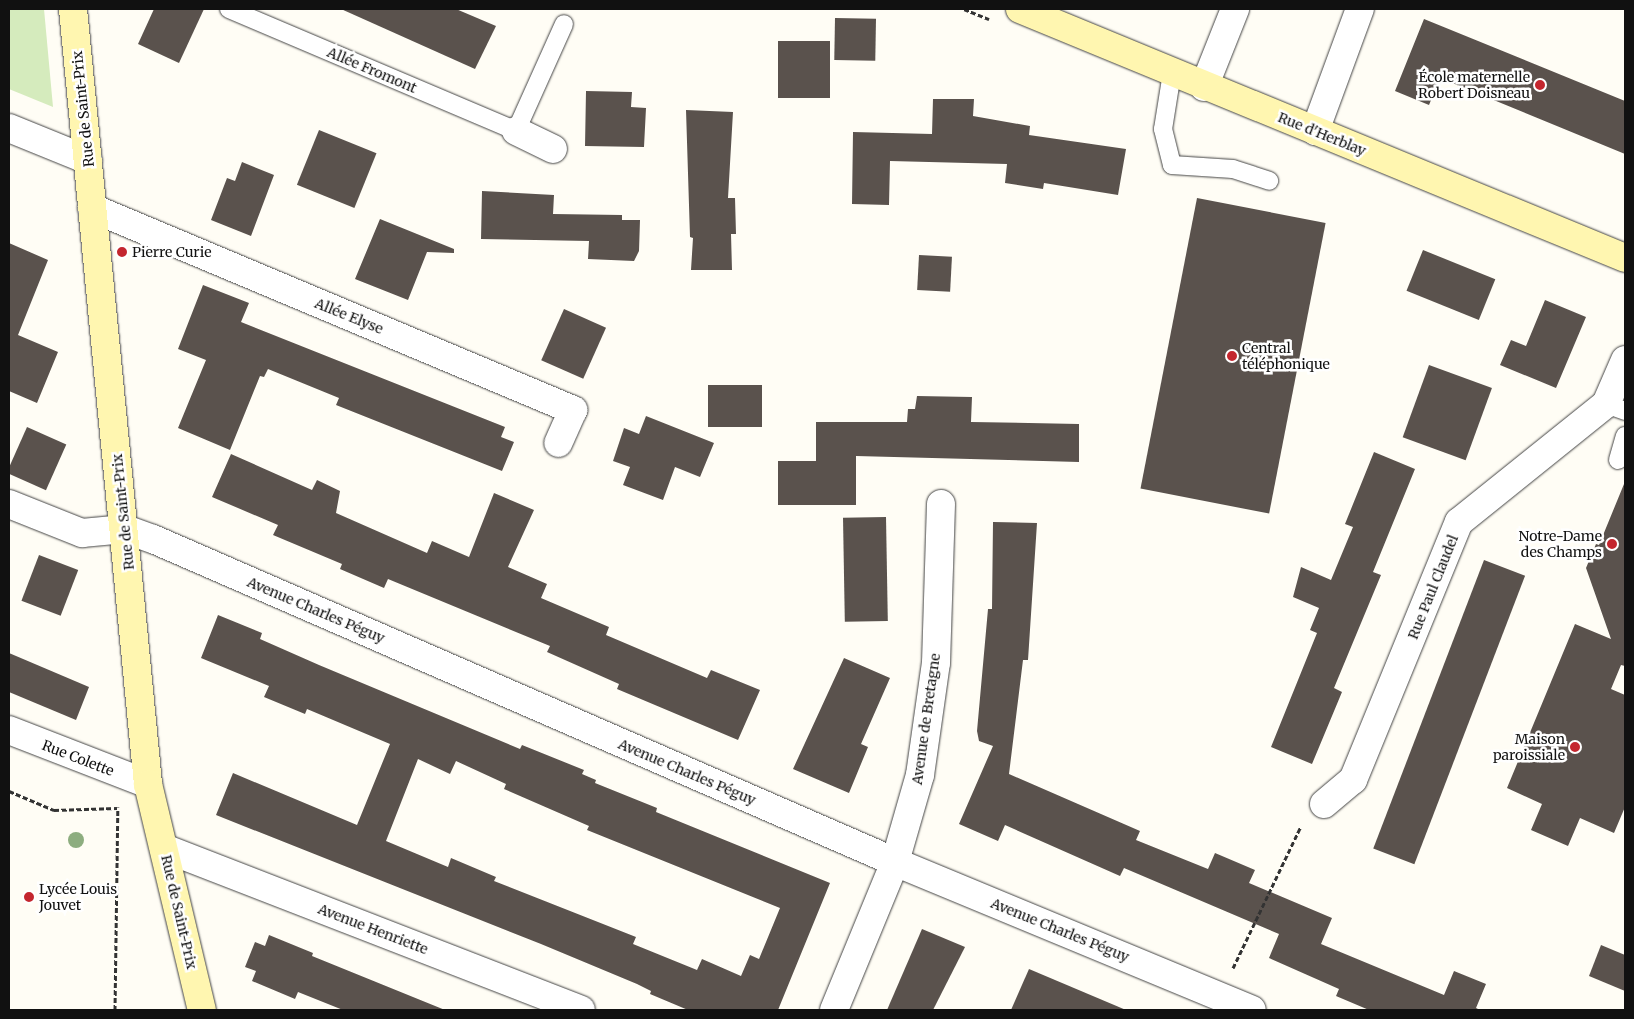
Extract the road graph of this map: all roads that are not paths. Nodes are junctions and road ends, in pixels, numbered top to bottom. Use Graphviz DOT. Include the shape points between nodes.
graph roads {
  1 [pos="73,9"];
  2 [pos="229,9"];
  3 [pos="1020,9"];
  4 [pos="1235,9"];
  5 [pos="1360,9"];
  6 [pos="564,24"];
  7 [pos="1172,73"];
  8 [pos="1204,87"];
  9 [pos="9,128"];
  10 [pos="516,131"];
  11 [pos="1315,131"];
  12 [pos="553,148"];
  13 [pos="88,160"];
  14 [pos="1269,181"];
  15 [pos="92,208"];
  16 [pos="1625,258"];
  17 [pos="1625,360"];
  18 [pos="1616,408"];
  19 [pos="1625,436"];
  20 [pos="558,443"];
  21 [pos="1618,460"];
  22 [pos="9,504"];
  23 [pos="941,504"];
  24 [pos="125,529"];
  25 [pos="9,730"];
  26 [pos="148,784"];
  27 [pos="1324,804"];
  28 [pos="164,848"];
  29 [pos="895,862"];
  30 [pos="202,1010"];
  31 [pos="581,1010"];
  32 [pos="834,1010"];
  33 [pos="1252,1010"];
  1 -- 13 [label="street, Rue de Saint-Prix"];
  2 -- 10 [label="lane, Allée Fromont"];
  3 -- 7 [label="street, Rue d'Herblay"];
  4 -- 8 [label="street"];
  5 -- 11 [label="street"];
  6 -- 10 [label="lane"];
  7 -- 8 [label="street, Rue d'Herblay"];
  7 -- 14 [label="lane" via="1163,129 1172,165 1233,169"];
  8 -- 11 [label="street, Rue d'Herblay"];
  9 -- 13 [label="street"];
  10 -- 12 [label="street, Allée Fromont"];
  11 -- 16 [label="street, Rue d'Herblay"];
  13 -- 15 [label="street, Rue de Saint-Prix"];
  15 -- 20 [label="street, Allée Elyse" via="573,410"];
  15 -- 24 [label="street, Rue de Saint-Prix"];
  17 -- 18 [label="street, Rue Paul Claudel"];
  18 -- 27 [label="street, Rue Paul Claudel" via="1459,522 1353,780"];
  19 -- 21 [label="lane"];
  22 -- 24 [label="street" via="82,533"];
  23 -- 29 [label="street, Avenue de Bretagne" via="936,663 920,775"];
  24 -- 26 [label="street, Rue de Saint-Prix"];
  24 -- 29 [label="street, Avenue Charles Péguy"];
  25 -- 26 [label="street, Rue Colette"];
  26 -- 28 [label="street, Rue de Saint-Prix"];
  28 -- 30 [label="street, Rue de Saint-Prix"];
  28 -- 31 [label="street, Avenue Henriette"];
  29 -- 32 [label="street, Avenue de Bretagne"];
  29 -- 33 [label="street, Avenue Charles Péguy"];
}
